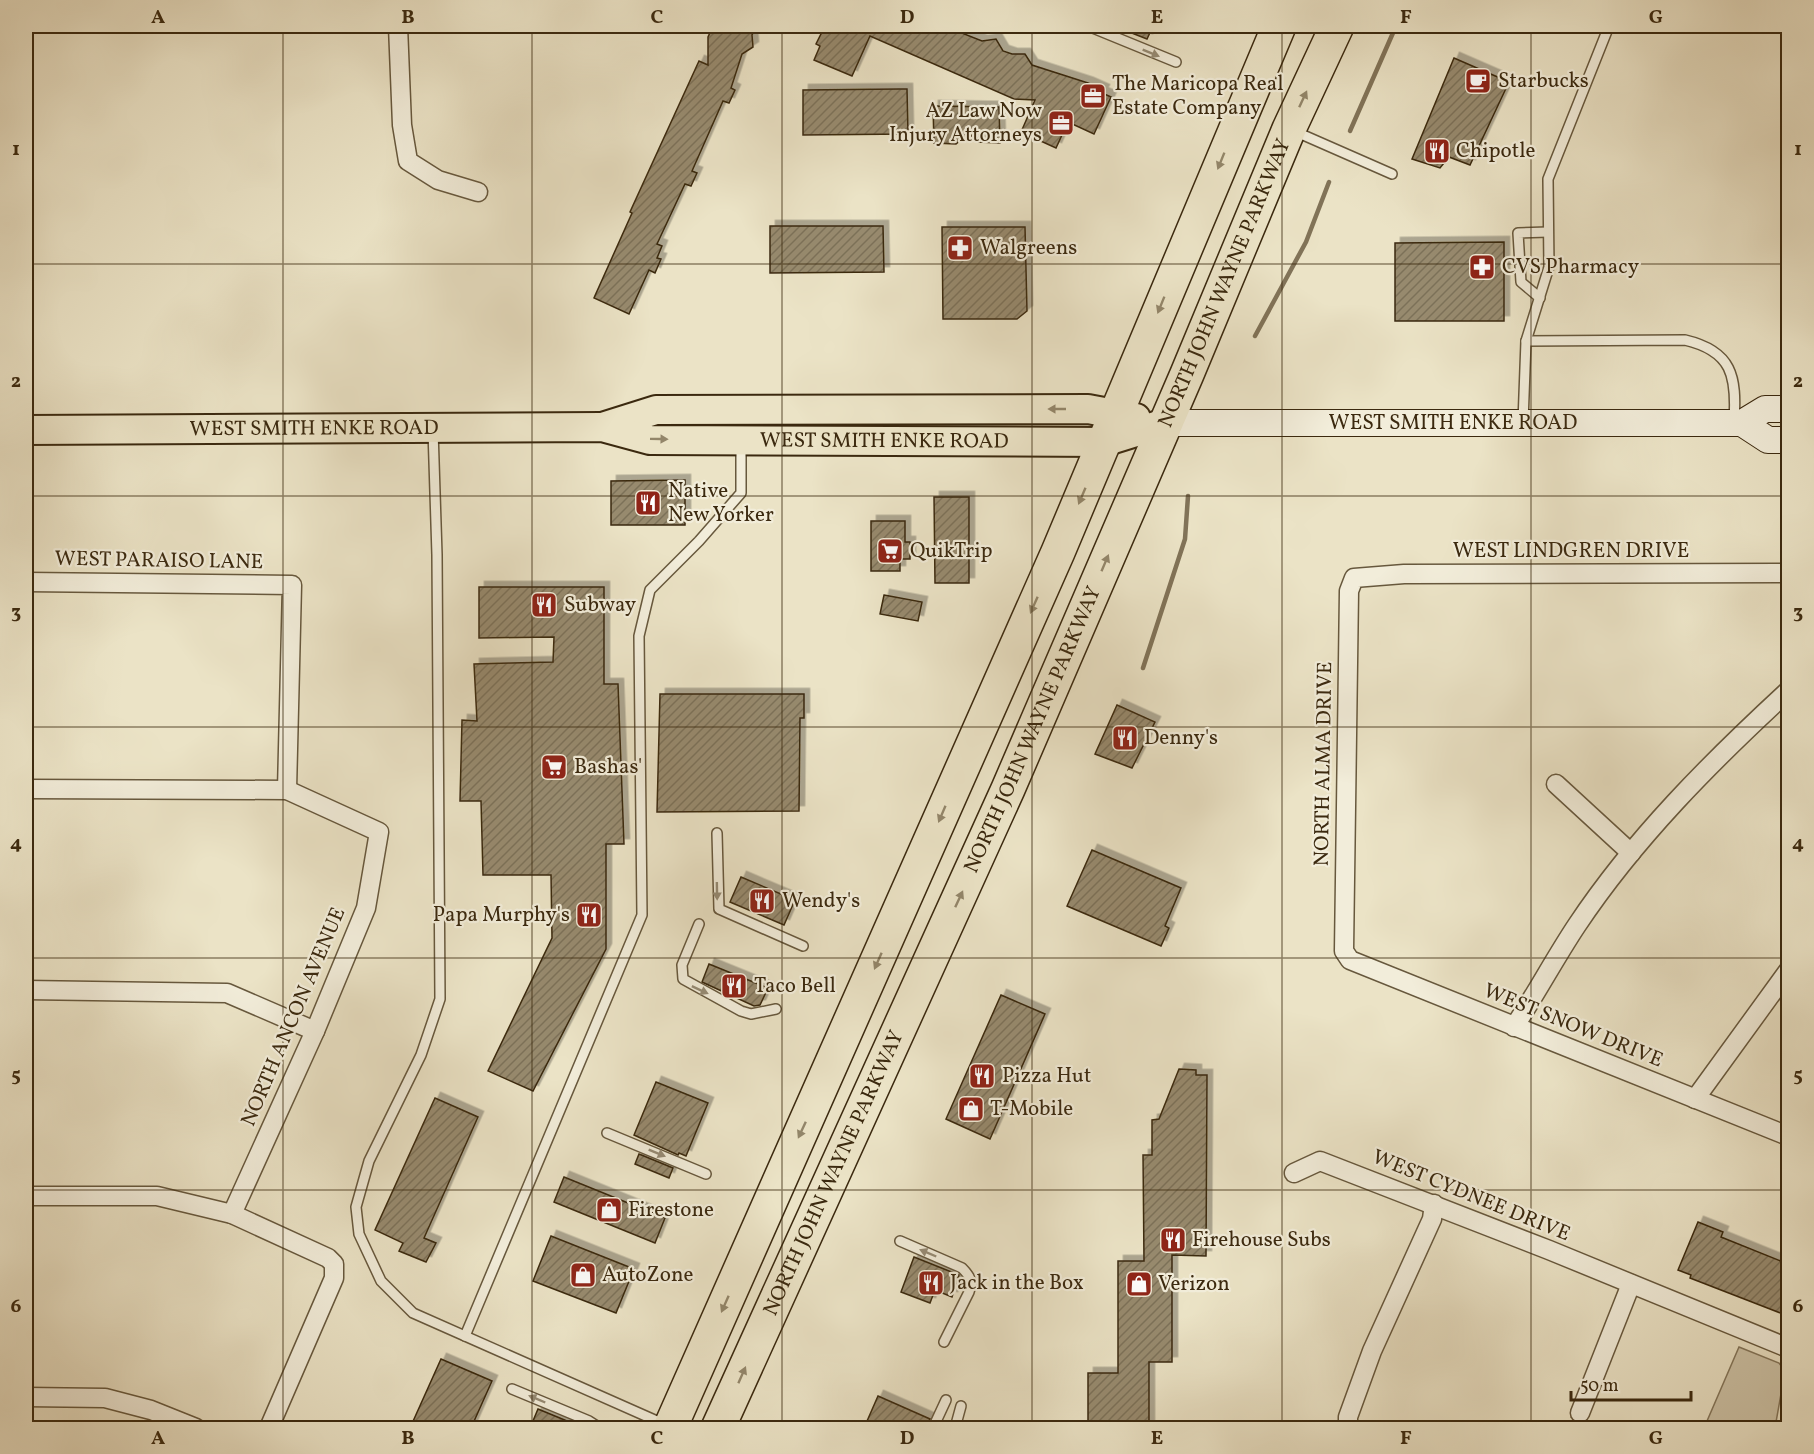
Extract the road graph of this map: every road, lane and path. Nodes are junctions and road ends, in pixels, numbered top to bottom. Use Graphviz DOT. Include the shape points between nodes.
graph roads {
  1 [pos="398,26"];
  2 [pos="1088,26"];
  3 [pos="1279,26"];
  4 [pos="1337,26"];
  5 [pos="1609,26"];
  6 [pos="1176,62"];
  7 [pos="1289,129"];
  8 [pos="1392,174"];
  9 [pos="478,192"];
  10 [pos="1548,232"];
  11 [pos="1540,298"];
  12 [pos="1526,341"];
  13 [pos="866,409"];
  14 [pos="1788,409"];
  15 [pos="1165,423"];
  16 [pos="1738,423"];
  17 [pos="1523,424"];
  18 [pos="602,427"];
  19 [pos="1110,428"];
  20 [pos="433,429"];
  21 [pos="26,430"];
  22 [pos="741,439"];
  23 [pos="1788,440"];
  24 [pos="1788,573"];
  25 [pos="1354,578"];
  26 [pos="26,582"];
  27 [pos="1788,691"];
  28 [pos="1556,784"];
  29 [pos="26,789"];
  30 [pos="287,790"];
  31 [pos="717,832"];
  32 [pos="1631,853"];
  33 [pos="699,924"];
  34 [pos="803,946"];
  35 [pos="1344,951"];
  36 [pos="1788,971"];
  37 [pos="26,990"];
  38 [pos="776,1009"];
  39 [pos="1514,1027"];
  40 [pos="315,1031"];
  41 [pos="827,1077"];
  42 [pos="1695,1099"];
  43 [pos="608,1133"];
  44 [pos="1788,1136"];
  45 [pos="1294,1173"];
  46 [pos="706,1174"];
  47 [pos="825,1190"];
  48 [pos="26,1196"];
  49 [pos="1434,1204"];
  50 [pos="232,1214"];
  51 [pos="900,1241"];
  52 [pos="1632,1284"];
  53 [pos="465,1336"];
  54 [pos="944,1342"];
  55 [pos="1788,1348"];
  56 [pos="512,1389"];
  57 [pos="26,1398"];
  58 [pos="946,1400"];
  59 [pos="961,1406"];
  60 [pos="1580,1413"];
  61 [pos="196,1428"];
  62 [pos="269,1428"];
  63 [pos="600,1428"];
  64 [pos="672,1428"];
  65 [pos="718,1428"];
  66 [pos="933,1428"];
  67 [pos="955,1428"];
  68 [pos="1348,1428"];
  1 -- 9 [label="street" via="402,125 408,161 438,180"];
  2 -- 6 [label="lane, one-way"];
  3 -- 19 [label="highway, one-way"];
  7 -- 4 [label="highway, NORTH JOHN WAYNE PARKWAY, one-way"];
  5 -- 10 [label="lane" via="1548,179"];
  7 -- 8 [label="lane"];
  7 -- 15 [label="highway, NORTH JOHN WAYNE PARKWAY"];
  10 -- 11 [label="lane" via="1549,267"];
  10 -- 11 [label="lane" via="1518,233 1521,282"];
  11 -- 12 [label="lane"];
  12 -- 16 [label="lane" via="1684,340 1704,344 1730,368"];
  12 -- 17 [label="lane"];
  13 -- 18 [label="main road, WEST SMITH ENKE ROAD" via="656,410"];
  19 -- 13 [label="main road, WEST SMITH ENKE ROAD, one-way" via="1088,409"];
  13 -- 22 [label="main road" via="845,423 758,424"];
  14 -- 16 [label="street, WEST SMITH ENKE ROAD" via="1765,409"];
  15 -- 17 [label="street, WEST SMITH ENKE ROAD"];
  15 -- 19 [label="main road, WEST SMITH ENKE ROAD"];
  47 -- 15 [label="highway, NORTH JOHN WAYNE PARKWAY, one-way" via="1008,789"];
  16 -- 17 [label="street, WEST SMITH ENKE ROAD"];
  16 -- 23 [label="street" via="1768,441"];
  18 -- 20 [label="main road, WEST SMITH ENKE ROAD"];
  18 -- 22 [label="main road, WEST SMITH ENKE ROAD, one-way" via="650,440"];
  19 -- 22 [label="main road, WEST SMITH ENKE ROAD"];
  19 -- 41 [label="highway, one-way"];
  20 -- 21 [label="main road, WEST SMITH ENKE ROAD"];
  20 -- 53 [label="lane" via="438,567 440,999 421,1055 369,1161 356,1207 359,1234 381,1281 413,1313"];
  22 -- 53 [label="lane" via="741,493 650,590 639,636 642,915"];
  24 -- 25 [label="street, WEST LINDGREN DRIVE" via="1404,574"];
  25 -- 35 [label="street, NORTH ALMA DRIVE" via="1349,591"];
  26 -- 30 [label="street, WEST PARAISO LANE" via="292,585"];
  27 -- 32 [label="street" via="1714,762"];
  28 -- 32 [label="street"];
  29 -- 30 [label="street"];
  30 -- 40 [label="street, NORTH ANCON AVENUE" via="380,832 366,908"];
  31 -- 34 [label="lane, one-way" via="719,909"];
  32 -- 39 [label="street" via="1578,924"];
  33 -- 38 [label="lane, one-way" via="682,965 683,979 741,1011 751,1014"];
  35 -- 39 [label="street, WEST SNOW DRIVE" via="1350,960"];
  36 -- 42 [label="street"];
  37 -- 40 [label="street" via="227,993"];
  39 -- 42 [label="street, WEST SNOW DRIVE"];
  40 -- 50 [label="street, NORTH ANCON AVENUE"];
  41 -- 47 [label="highway" via="841,1085 844,1096"];
  41 -- 64 [label="highway, one-way"];
  42 -- 44 [label="street, WEST SNOW DRIVE"];
  43 -- 46 [label="lane, one-way"];
  45 -- 49 [label="street, WEST CYDNEE DRIVE" via="1320,1161"];
  65 -- 47 [label="highway, NORTH JOHN WAYNE PARKWAY, one-way"];
  48 -- 50 [label="street" via="158,1196"];
  49 -- 52 [label="street, WEST CYDNEE DRIVE"];
  49 -- 68 [label="street" via="1432,1219 1372,1352 1348,1417"];
  50 -- 62 [label="street" via="328,1258 336,1269"];
  54 -- 51 [label="lane, one-way" via="969,1292 969,1276 962,1268"];
  52 -- 55 [label="street, WEST CYDNEE DRIVE"];
  52 -- 60 [label="street"];
  53 -- 64 [label="lane"];
  63 -- 56 [label="lane, one-way"];
  57 -- 61 [label="street" via="105,1398 151,1410"];
  58 -- 66 [label="lane"];
  59 -- 67 [label="lane"];
}
